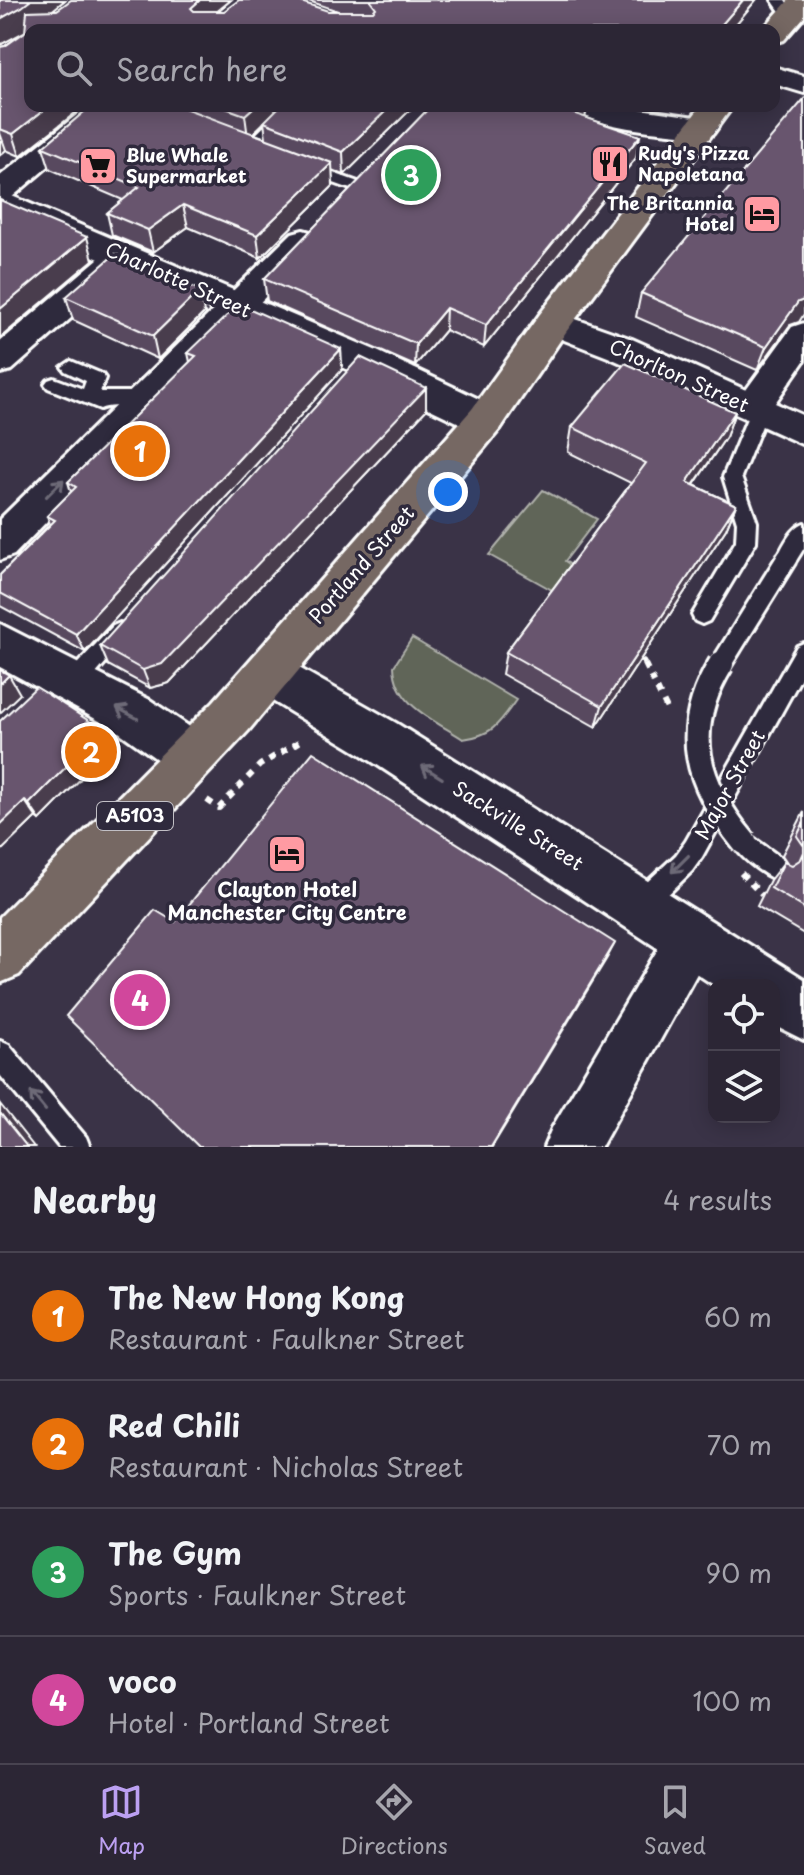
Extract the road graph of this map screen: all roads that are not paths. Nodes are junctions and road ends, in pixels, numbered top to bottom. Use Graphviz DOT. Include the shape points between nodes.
graph roads {
  1 [pos="780,77"];
  2 [pos="804,85"];
  3 [pos="98,112"];
  4 [pos="287,112"];
  5 [pos="603,112"];
  6 [pos="619,112"];
  7 [pos="709,117"];
  8 [pos="250,148"];
  9 [pos="290,162"];
  10 [pos="669,169"];
  11 [pos="366,176"];
  12 [pos="0,191"];
  13 [pos="0,202"];
  14 [pos="123,255"];
  15 [pos="238,307"];
  16 [pos="553,323"];
  17 [pos="804,335"];
  18 [pos="0,361"];
  19 [pos="71,367"];
  20 [pos="54,384"];
  21 [pos="89,398"];
  22 [pos="138,406"];
  23 [pos="756,409"];
  24 [pos="486,419"];
  25 [pos="804,431"];
  26 [pos="804,531"];
  27 [pos="0,544"];
  28 [pos="138,612"];
  29 [pos="702,615"];
  30 [pos="0,644"];
  31 [pos="804,652"];
  32 [pos="268,674"];
  33 [pos="58,683"];
  34 [pos="192,756"];
  35 [pos="776,868"];
  36 [pos="640,905"];
  37 [pos="691,939"];
  38 [pos="0,956"];
  39 [pos="754,979"];
  40 [pos="780,996"];
  41 [pos="804,1012"];
  42 [pos="0,1054"];
  43 [pos="76,1147"];
  44 [pos="571,1147"];
  1 -- 2 [label="street"];
  3 -- 12 [label="street"];
  4 -- 8 [label="lane"];
  5 -- 10 [label="street" via="643,137"];
  6 -- 7 [label="street"];
  7 -- 10 [label="main road, Portland Street"];
  9 -- 11 [label="lane"];
  10 -- 16 [label="main road, Portland Street"];
  11 -- 15 [label="street"];
  13 -- 14 [label="street, Charlotte Street"];
  14 -- 15 [label="street, Charlotte Street"];
  14 -- 18 [label="street"];
  15 -- 22 [label="street"];
  15 -- 24 [label="street, Charlotte Street" via="355,372"];
  16 -- 23 [label="street, Chorlton Street"];
  16 -- 24 [label="main road, Portland Street"];
  17 -- 23 [label="street"];
  19 -- 21 [label="lane" via="96,378"];
  20 -- 21 [label="lane"];
  21 -- 22 [label="lane"];
  27 -- 22 [label="street, one-way"];
  23 -- 25 [label="street, Chorlton Street"];
  23 -- 29 [label="lane" via="732,477 747,522 746,542"];
  24 -- 32 [label="main road, Portland Street / A5103"];
  26 -- 35 [label="lane, bridge" via="709,684 694,723 694,741 718,810 744,842"];
  28 -- 33 [label="lane"];
  30 -- 33 [label="street"];
  31 -- 36 [label="lane, Major Street, one-way" via="694,849"];
  32 -- 34 [label="main road, Portland Street / A5103"];
  36 -- 32 [label="street, Sackville Street, one-way"];
  34 -- 33 [label="street, one-way" via="133,715"];
  34 -- 38 [label="main road, Portland Street / A5103"];
  36 -- 37 [label="street, Sackville Street"];
  37 -- 39 [label="street, Sackville Street"];
  37 -- 44 [label="street"];
  40 -- 41 [label="street"];
  43 -- 42 [label="lane, one-way"];
}
